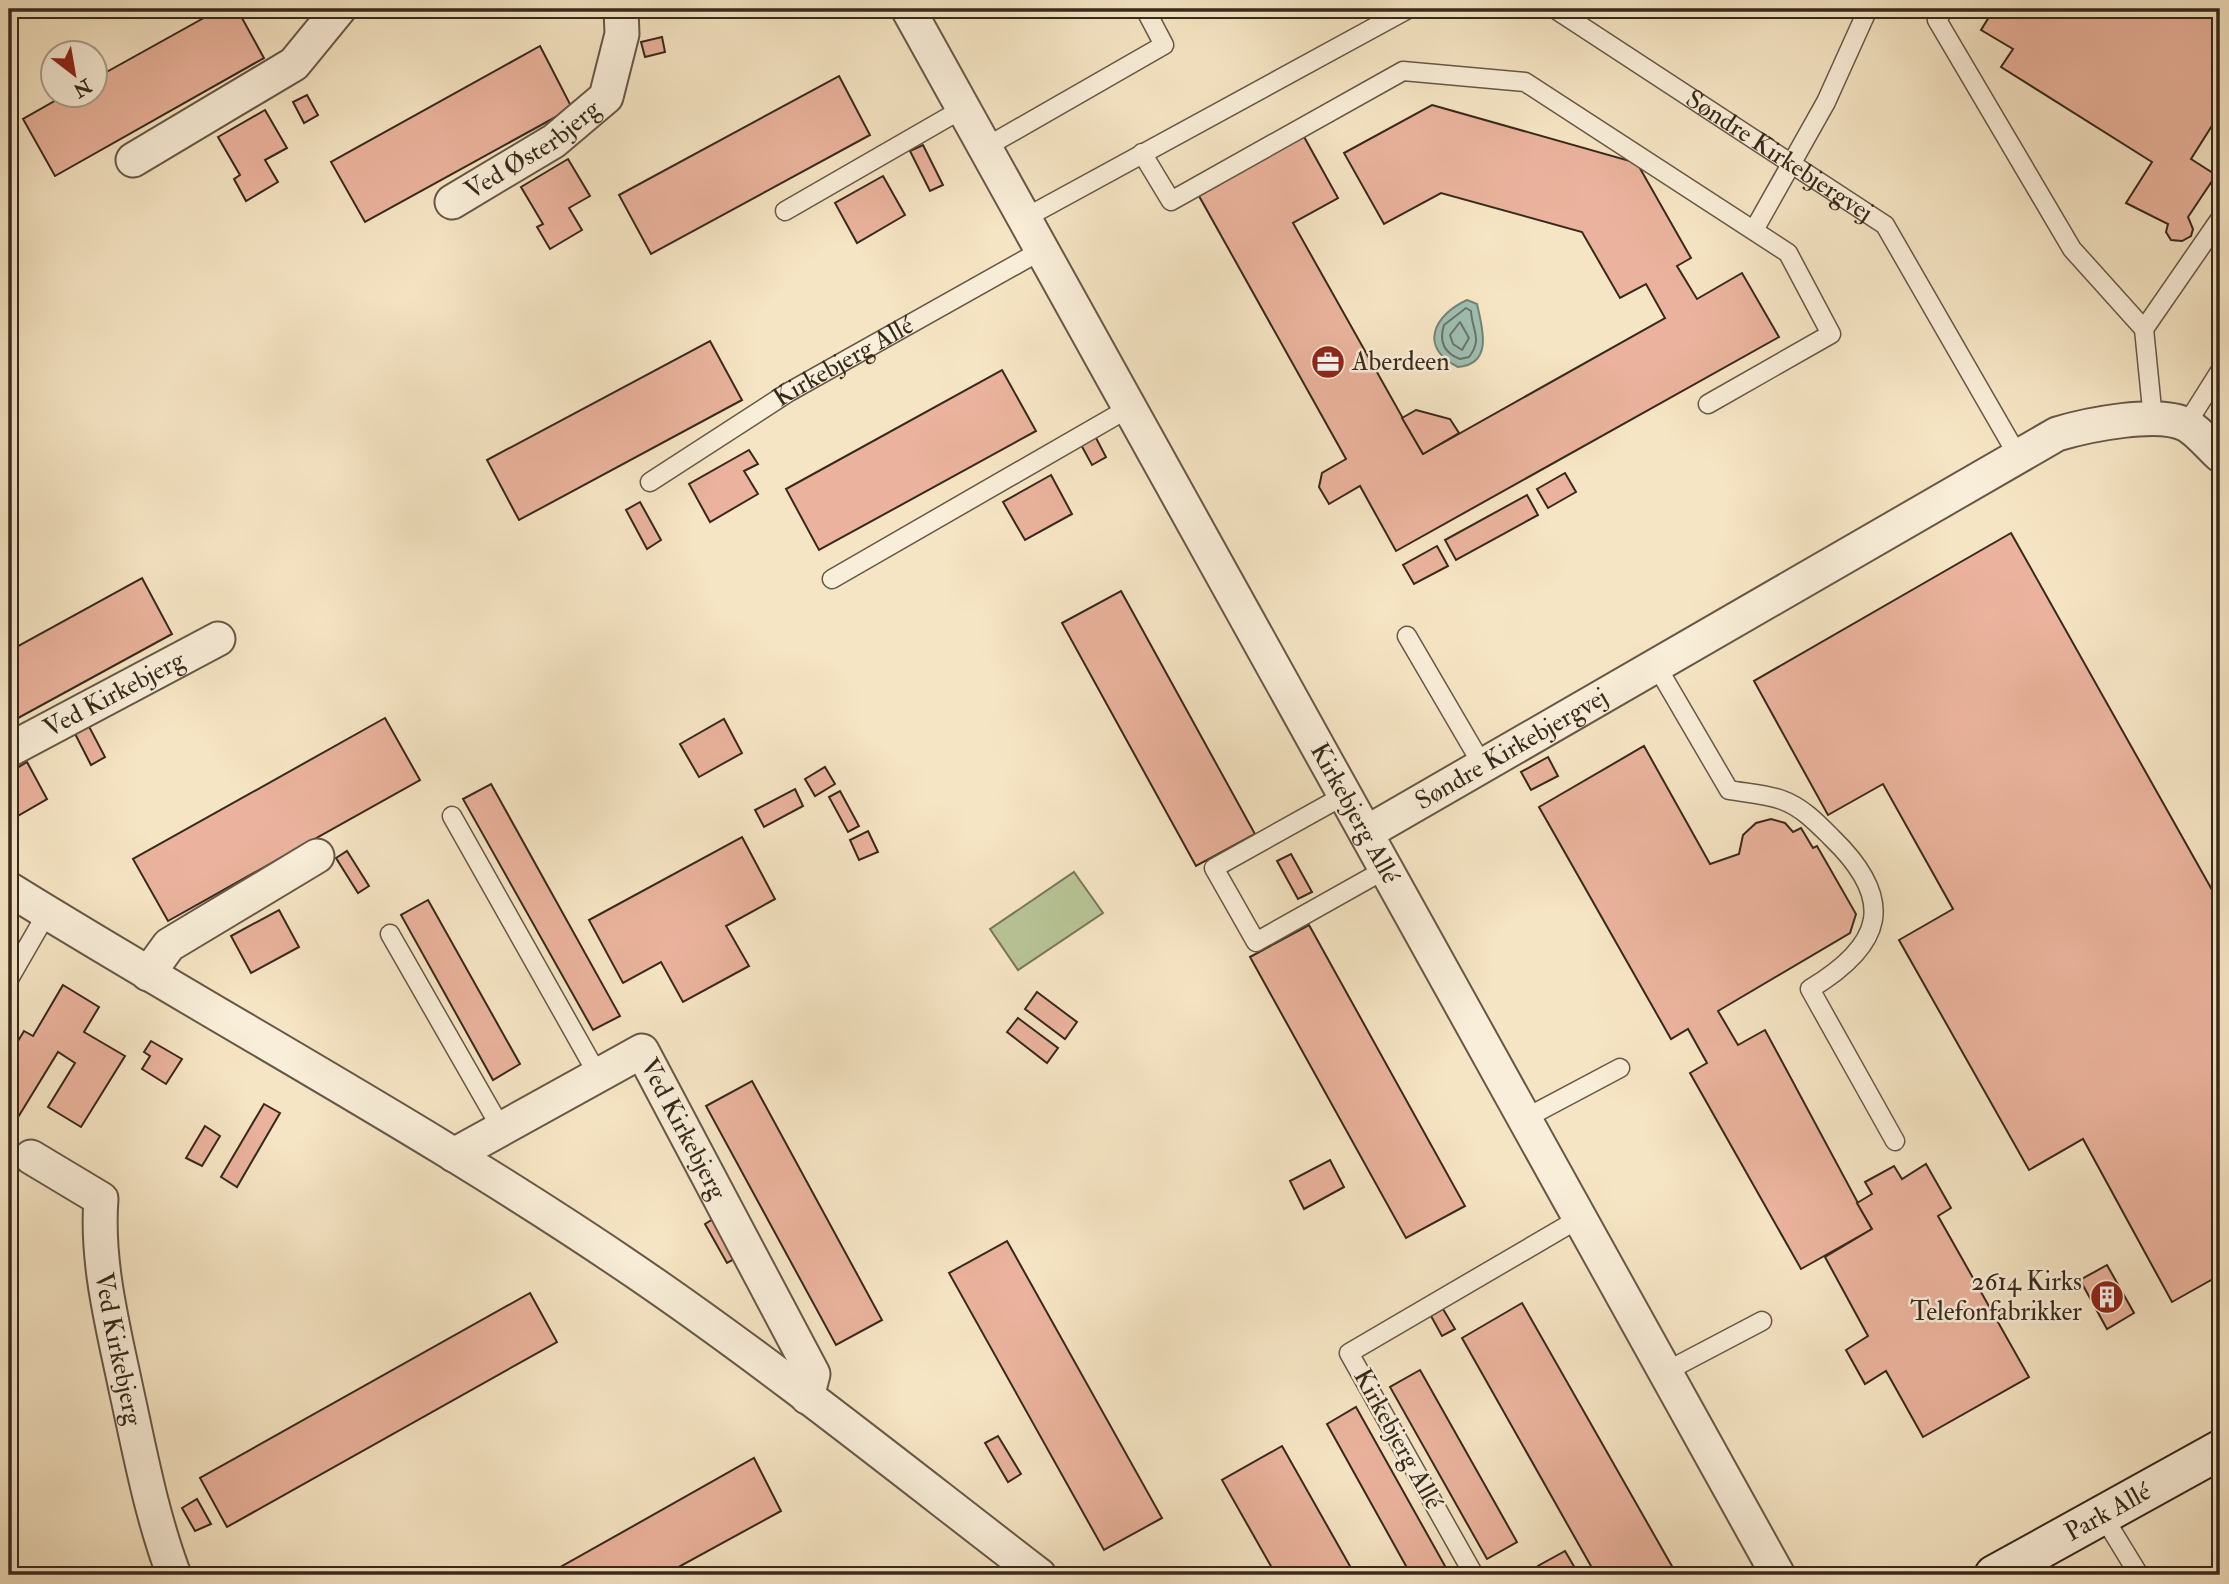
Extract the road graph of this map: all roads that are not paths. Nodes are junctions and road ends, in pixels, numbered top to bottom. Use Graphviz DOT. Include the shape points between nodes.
graph roads {
  1 [pos="339,9"];
  2 [pos="621,9"];
  3 [pos="908,9"];
  4 [pos="1145,9"];
  5 [pos="1408,9"];
  6 [pos="1555,9"];
  7 [pos="1868,9"];
  8 [pos="1944,9"];
  9 [pos="964,108"];
  10 [pos="986,147"];
  11 [pos="1142,153"];
  12 [pos="133,160"];
  13 [pos="1789,164"];
  14 [pos="452,202"];
  15 [pos="785,211"];
  16 [pos="1025,218"];
  17 [pos="2220,219"];
  18 [pos="1754,230"];
  19 [pos="1042,250"];
  20 [pos="2144,329"];
  21 [pos="2220,371"];
  22 [pos="1708,404"];
  23 [pos="1129,408"];
  24 [pos="2153,419"];
  25 [pos="2186,425"];
  26 [pos="2220,455"];
  27 [pos="2018,456"];
  28 [pos="650,482"];
  29 [pos="832,579"];
  30 [pos="1407,636"];
  31 [pos="218,639"];
  32 [pos="1656,665"];
  33 [pos="9,750"];
  34 [pos="1483,766"];
  35 [pos="1345,795"];
  36 [pos="452,816"];
  37 [pos="1366,833"];
  38 [pos="317,856"];
  39 [pos="1386,869"];
  40 [pos="9,889"];
  41 [pos="47,913"];
  42 [pos="390,934"];
  43 [pos="148,974"];
  44 [pos="9,979"];
  45 [pos="1620,1068"];
  46 [pos="598,1075"];
  47 [pos="1524,1119"];
  48 [pos="501,1128"];
  49 [pos="1895,1141"];
  50 [pos="454,1155"];
  51 [pos="31,1157"];
  52 [pos="1580,1218"];
  53 [pos="1762,1321"];
  54 [pos="1665,1372"];
  55 [pos="807,1397"];
  56 [pos="2220,1450"];
  57 [pos="2103,1516"];
  58 [pos="174,1575"];
  59 [pos="1039,1575"];
  60 [pos="1474,1575"];
  61 [pos="1778,1575"];
  62 [pos="1994,1575"];
  63 [pos="2139,1575"];
  1 -- 12 [label="street" via="294,64"];
  2 -- 14 [label="street, Ved Østerbjerg" via="622,34 606,97 554,141"];
  3 -- 9 [label="street, Kirkebjerg Allé"];
  4 -- 10 [label="lane" via="1164,45"];
  5 -- 11 [label="lane"];
  6 -- 13 [label="lane, Søndre Kirkebjergvej"];
  7 -- 13 [label="lane" via="1826,103"];
  8 -- 20 [label="lane" via="1937,20 2072,249"];
  9 -- 10 [label="street, Kirkebjerg Allé"];
  9 -- 15 [label="lane"];
  10 -- 16 [label="street, Kirkebjerg Allé"];
  11 -- 16 [label="lane"];
  11 -- 18 [label="lane" via="1171,201 1403,71 1525,82"];
  13 -- 18 [label="lane"];
  13 -- 27 [label="lane, Søndre Kirkebjergvej" via="1885,225"];
  16 -- 19 [label="street, Kirkebjerg Allé"];
  17 -- 20 [label="lane"];
  18 -- 22 [label="lane" via="1788,253 1831,334"];
  19 -- 23 [label="street, Kirkebjerg Allé"];
  19 -- 28 [label="lane, Kirkebjerg Allé" via="789,392"];
  20 -- 24 [label="lane"];
  21 -- 25 [label="lane"];
  23 -- 29 [label="lane"];
  23 -- 35 [label="street, Kirkebjerg Allé"];
  24 -- 25 [label="street, Søndre Kirkebjergvej"];
  24 -- 27 [label="street, Søndre Kirkebjergvej" via="2081,427 2057,434"];
  25 -- 26 [label="street"];
  27 -- 32 [label="street, Søndre Kirkebjergvej"];
  30 -- 34 [label="lane"];
  31 -- 33 [label="street, Ved Kirkebjerg"];
  32 -- 34 [label="street, Søndre Kirkebjergvej"];
  32 -- 49 [label="lane" via="1729,790 1782,800 1798,808 1854,860 1869,888 1874,904 1869,939 1840,971 1810,989"];
  34 -- 37 [label="street, Søndre Kirkebjergvej"];
  35 -- 37 [label="street, Kirkebjerg Allé"];
  35 -- 39 [label="lane" via="1214,868 1256,942"];
  36 -- 46 [label="lane"];
  37 -- 39 [label="street, Kirkebjerg Allé"];
  38 -- 43 [label="street" via="169,945"];
  39 -- 47 [label="street, Kirkebjerg Allé"];
  40 -- 41 [label="street"];
  41 -- 43 [label="street"];
  41 -- 44 [label="lane"];
  42 -- 48 [label="lane"];
  43 -- 50 [label="street"];
  45 -- 47 [label="lane"];
  46 -- 48 [label="street, Ved Kirkebjerg"];
  46 -- 55 [label="street, Ved Kirkebjerg" via="642,1051 813,1374"];
  47 -- 52 [label="street, Kirkebjerg Allé"];
  48 -- 50 [label="street, Ved Kirkebjerg"];
  50 -- 55 [label="street" via="636,1272"];
  51 -- 58 [label="street, Ved Kirkebjerg" via="101,1199 102,1259 120,1360 154,1522"];
  52 -- 54 [label="street, Kirkebjerg Allé"];
  52 -- 60 [label="lane, Kirkebjerg Allé" via="1349,1353"];
  53 -- 54 [label="lane"];
  54 -- 61 [label="street, Kirkebjerg Allé"];
  55 -- 59 [label="street"];
  56 -- 57 [label="street, Park Allé"];
  57 -- 62 [label="street, Park Allé"];
  57 -- 63 [label="lane"];
}
